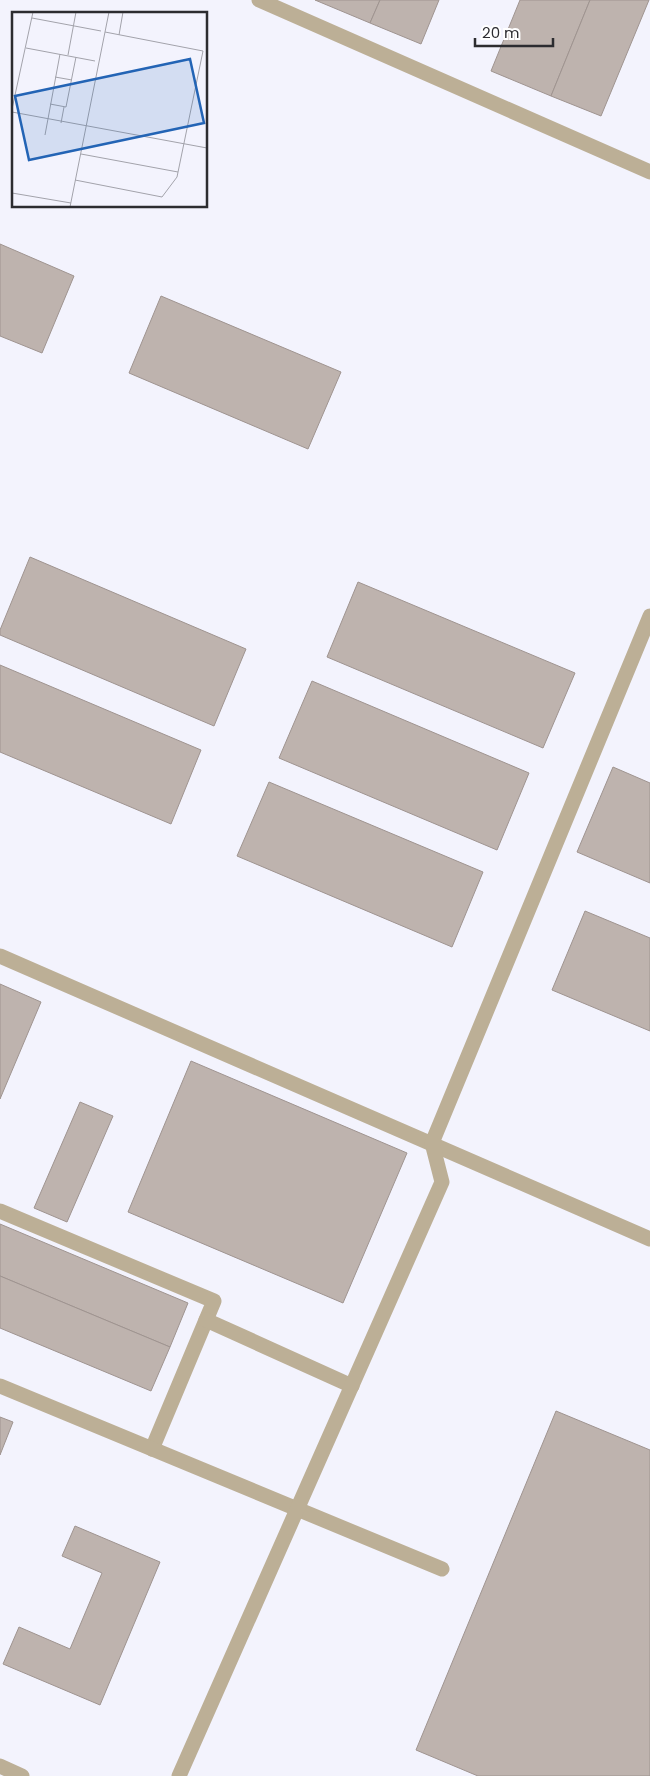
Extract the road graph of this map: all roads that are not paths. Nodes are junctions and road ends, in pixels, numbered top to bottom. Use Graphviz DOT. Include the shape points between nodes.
graph roads {
  1 [pos="259,0"];
  2 [pos="650,172"];
  3 [pos="650,616"];
  4 [pos="0,956"];
  5 [pos="432,1144"];
  6 [pos="0,1211"];
  7 [pos="650,1239"];
  8 [pos="206,1320"];
  9 [pos="0,1386"];
  10 [pos="352,1386"];
  11 [pos="152,1449"];
  12 [pos="297,1508"];
  13 [pos="442,1568"];
  14 [pos="0,1766"];
  15 [pos="22,1776"];
  16 [pos="179,1776"];
  1 -- 2 [label="lane"];
  3 -- 5 [label="lane"];
  4 -- 5 [label="lane"];
  5 -- 7 [label="lane"];
  5 -- 10 [label="lane" via="442,1182"];
  6 -- 8 [label="lane" via="214,1302"];
  8 -- 10 [label="lane"];
  8 -- 11 [label="lane"];
  9 -- 11 [label="lane"];
  10 -- 12 [label="lane"];
  11 -- 12 [label="lane"];
  12 -- 13 [label="lane"];
  12 -- 16 [label="lane"];
  14 -- 15 [label="lane"];
}
